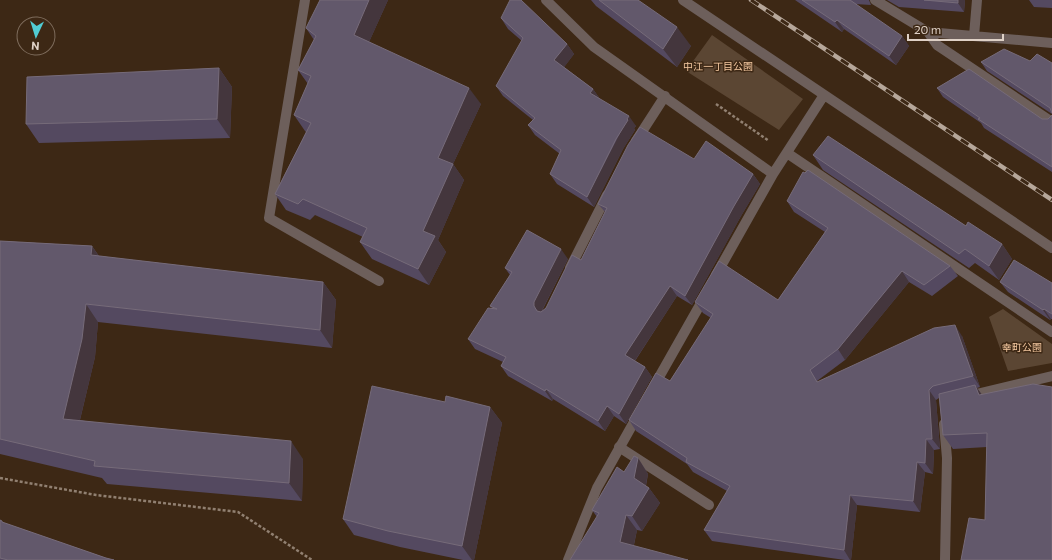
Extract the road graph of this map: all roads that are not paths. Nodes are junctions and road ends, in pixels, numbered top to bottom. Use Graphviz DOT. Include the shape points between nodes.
graph roads {
  1 [pos="305,0"];
  2 [pos="546,0"];
  3 [pos="683,0"];
  4 [pos="875,0"];
  5 [pos="977,0"];
  6 [pos="928,32"];
  7 [pos="974,36"];
  8 [pos="1052,42"];
  9 [pos="824,95"];
  10 [pos="664,96"];
  11 [pos="1052,122"];
  12 [pos="629,152"];
  13 [pos="787,153"];
  14 [pos="773,174"];
  15 [pos="611,187"];
  16 [pos="1052,248"];
  17 [pos="564,279"];
  18 [pos="379,281"];
  19 [pos="1052,332"];
  20 [pos="1052,376"];
  21 [pos="650,392"];
  22 [pos="957,399"];
  23 [pos="643,406"];
  24 [pos="943,410"];
  25 [pos="620,447"];
  26 [pos="709,505"];
  27 [pos="568,560"];
  28 [pos="944,560"];
  1 -- 18 [label="street" via="269,218"];
  2 -- 10 [label="street" via="594,47"];
  3 -- 9 [label="street"];
  4 -- 6 [label="street"];
  5 -- 7 [label="street"];
  6 -- 7 [label="street"];
  6 -- 11 [label="street" via="937,45"];
  7 -- 8 [label="street"];
  9 -- 13 [label="street"];
  9 -- 16 [label="street"];
  10 -- 12 [label="street"];
  10 -- 14 [label="street"];
  13 -- 14 [label="street"];
  13 -- 19 [label="street"];
  14 -- 21 [label="street"];
  15 -- 17 [label="street"];
  20 -- 22 [label="street"];
  23 -- 25 [label="street"];
  24 -- 28 [label="street" via="947,458"];
  25 -- 26 [label="street"];
  25 -- 27 [label="street" via="596,488"];
}
